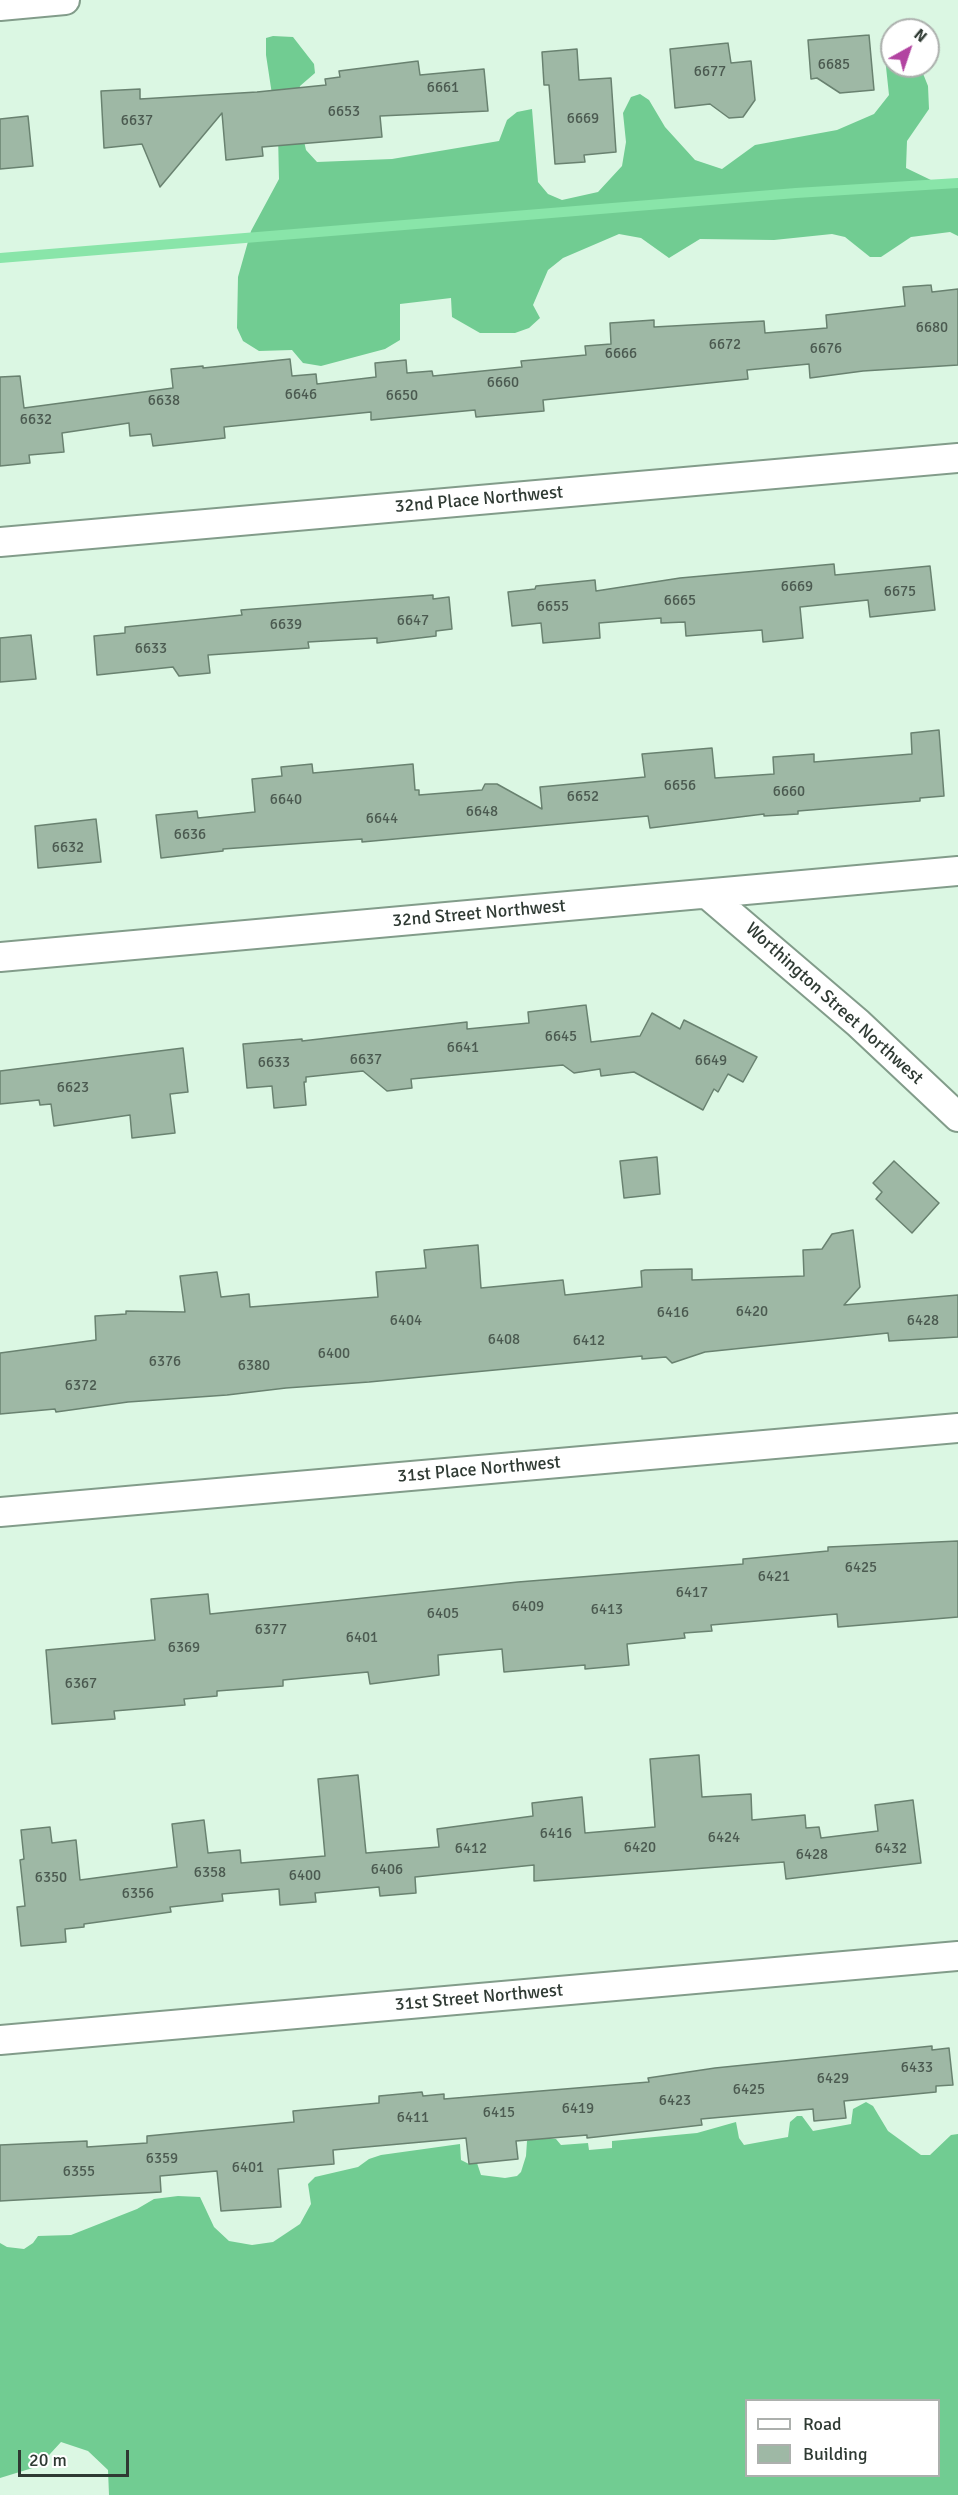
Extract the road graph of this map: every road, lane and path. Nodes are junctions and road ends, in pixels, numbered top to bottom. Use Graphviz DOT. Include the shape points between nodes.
graph roads {
  1 [pos="65,0"];
  2 [pos="0,6"];
  3 [pos="958,458"];
  4 [pos="0,542"];
  5 [pos="958,871"];
  6 [pos="707,894"];
  7 [pos="0,957"];
  8 [pos="958,1117"];
  9 [pos="958,1428"];
  10 [pos="0,1512"];
  11 [pos="958,1956"];
  12 [pos="0,2040"];
  1 -- 2 [label="street"];
  3 -- 4 [label="street, 32nd Place Northwest"];
  5 -- 6 [label="street, 32nd Street Northwest"];
  6 -- 7 [label="street, 32nd Street Northwest"];
  6 -- 8 [label="street, Worthington Street Northwest" via="858,1023"];
  9 -- 10 [label="street, 31st Place Northwest"];
  11 -- 12 [label="street, 31st Street Northwest"];
}
